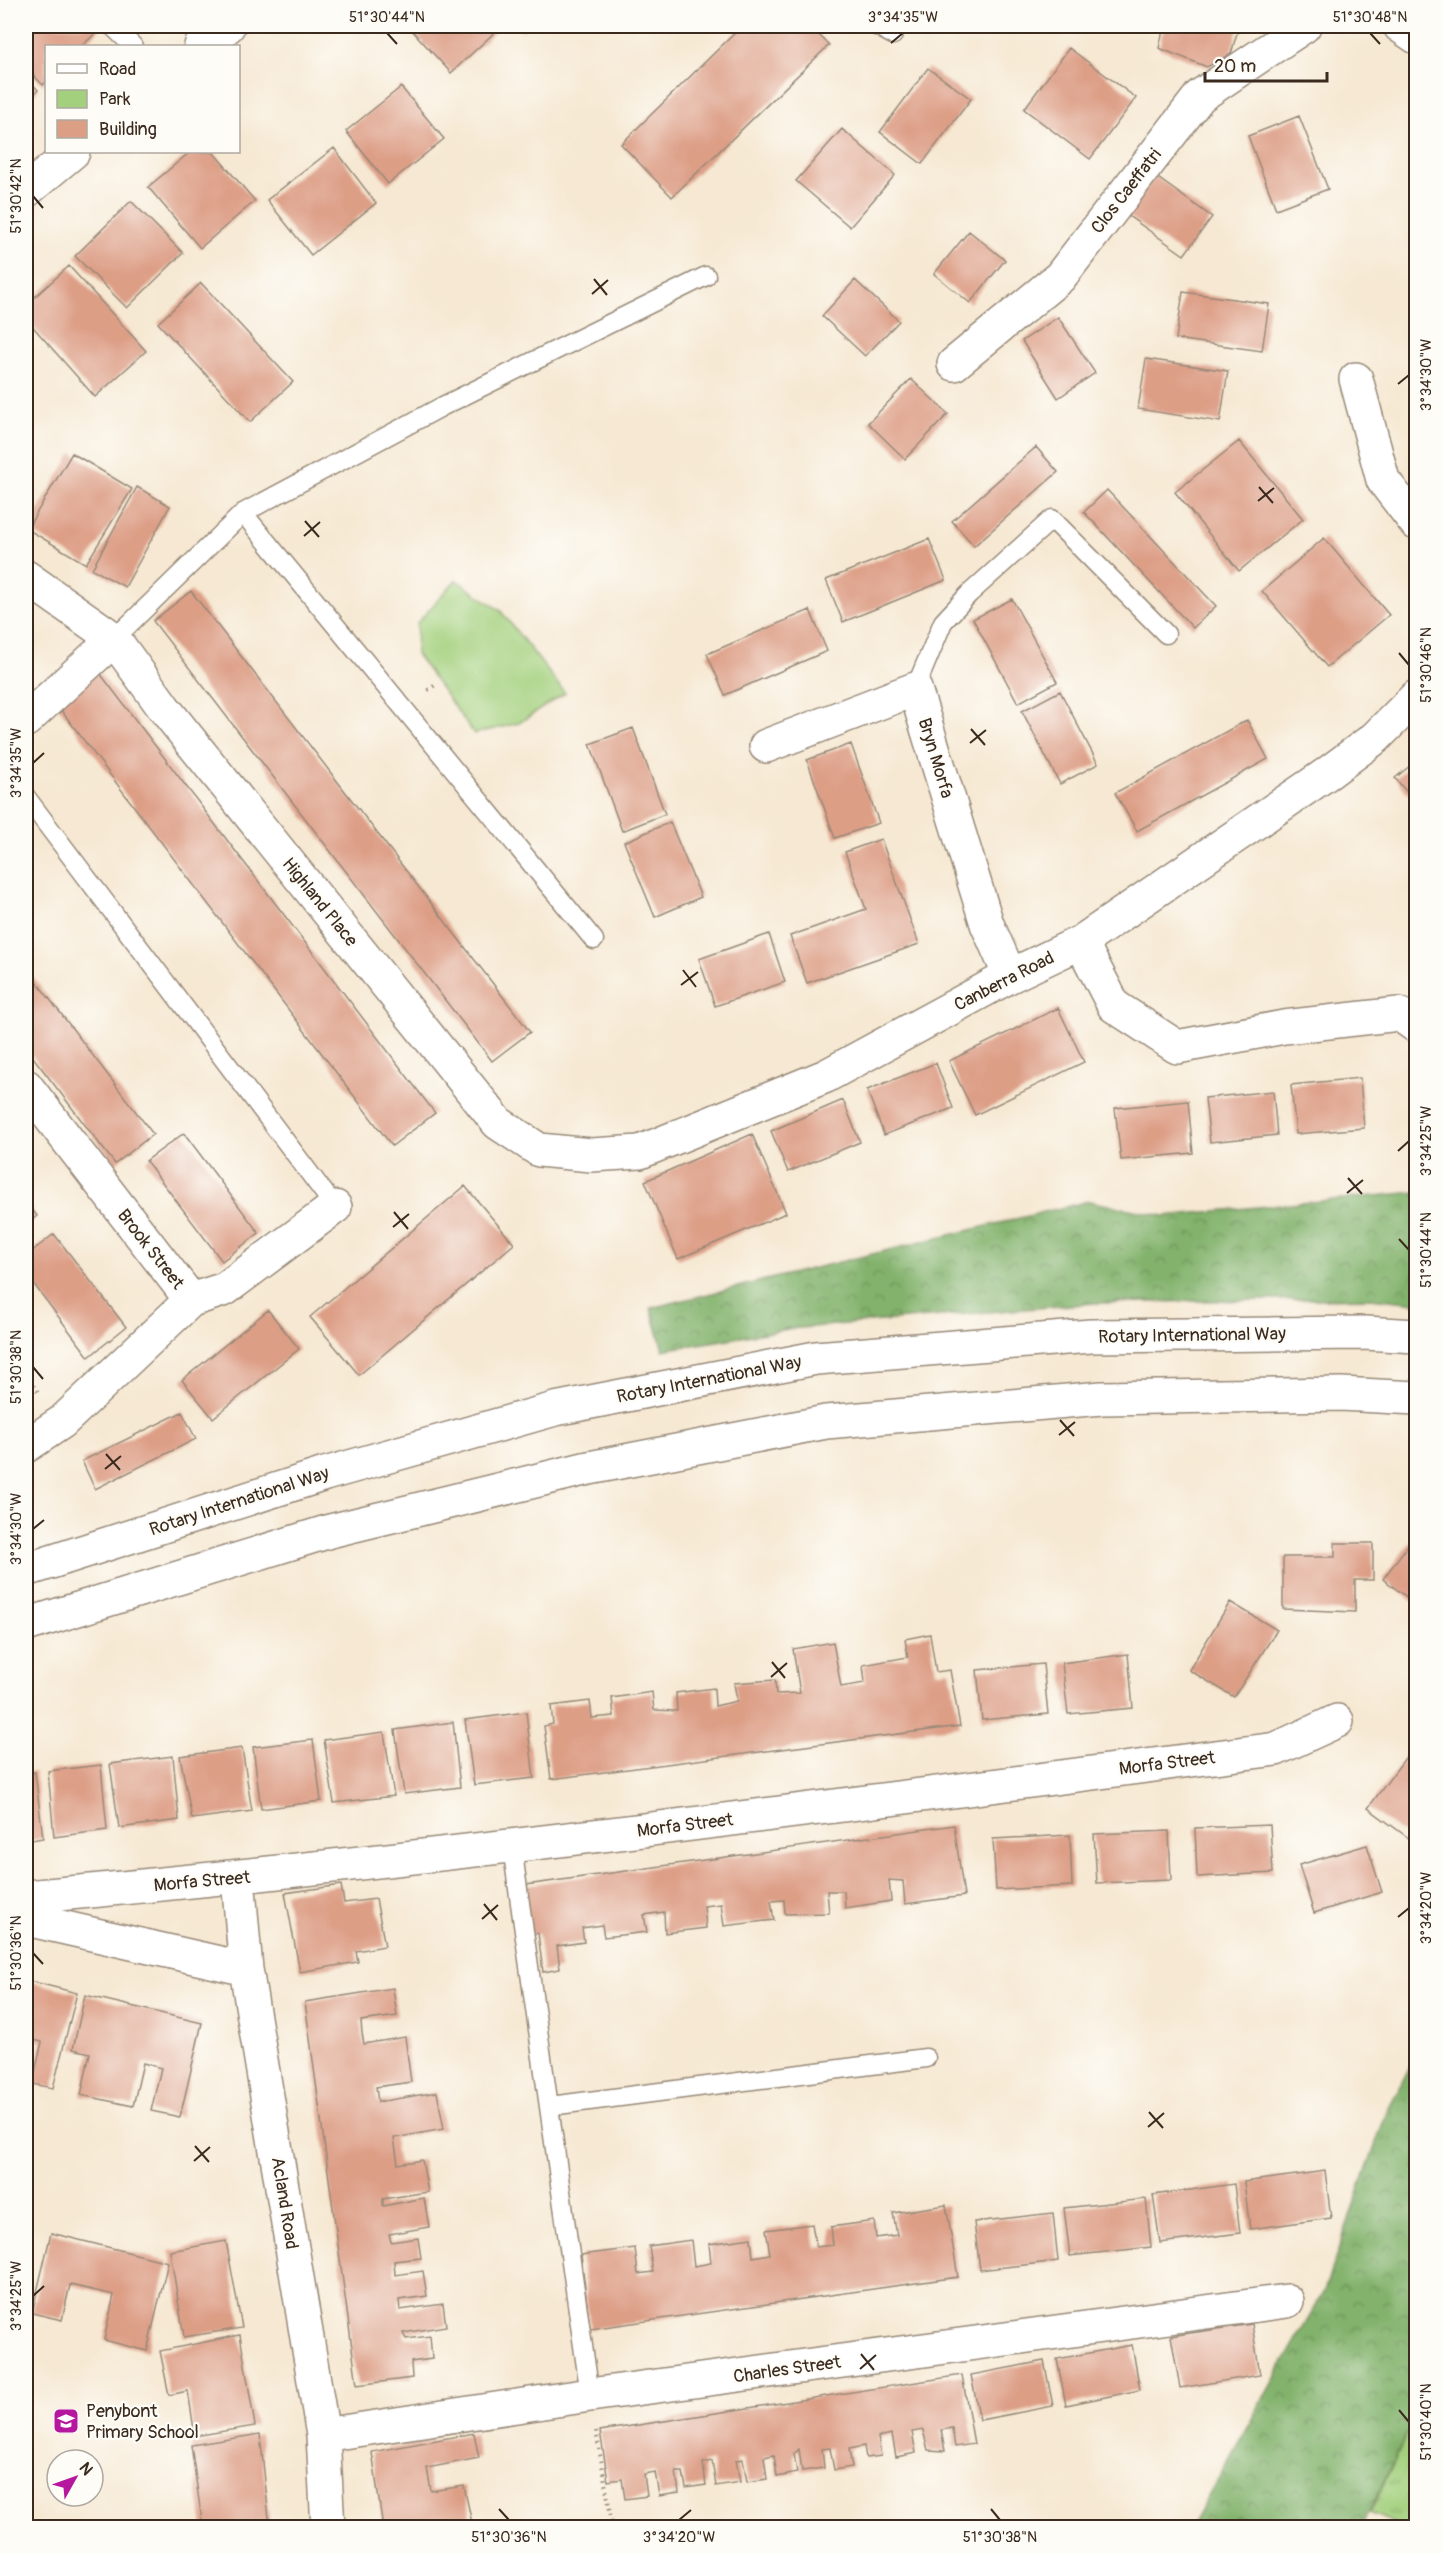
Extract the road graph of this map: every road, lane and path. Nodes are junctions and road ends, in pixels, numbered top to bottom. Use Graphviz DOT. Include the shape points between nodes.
graph roads {
  1 [pos="112,26"];
  2 [pos="228,26"];
  3 [pos="877,26"];
  4 [pos="1304,26"];
  5 [pos="1400,26"];
  6 [pos="893,35"];
  7 [pos="1416,37"];
  8 [pos="132,45"];
  9 [pos="202,45"];
  10 [pos="72,153"];
  11 [pos="26,191"];
  12 [pos="706,276"];
  13 [pos="954,364"];
  14 [pos="1356,379"];
  15 [pos="243,513"];
  16 [pos="1416,523"];
  17 [pos="26,577"];
  18 [pos="1166,634"];
  19 [pos="114,639"];
  20 [pos="915,689"];
  21 [pos="1416,697"];
  22 [pos="26,720"];
  23 [pos="766,746"];
  24 [pos="26,797"];
  25 [pos="594,940"];
  26 [pos="1081,942"];
  27 [pos="1010,976"];
  28 [pos="1416,1026"];
  29 [pos="26,1086"];
  30 [pos="539,1150"];
  31 [pos="335,1207"];
  32 [pos="191,1300"];
  33 [pos="1416,1336"];
  34 [pos="1416,1398"];
  35 [pos="26,1446"];
  36 [pos="26,1570"];
  37 [pos="26,1625"];
  38 [pos="1336,1721"];
  39 [pos="512,1847"];
  40 [pos="238,1878"];
  41 [pos="26,1897"];
  42 [pos="26,1919"];
  43 [pos="246,1969"];
  44 [pos="926,2058"];
  45 [pos="550,2106"];
  46 [pos="1287,2301"];
  47 [pos="590,2395"];
  48 [pos="323,2435"];
  49 [pos="328,2528"];
  50 [pos="613,2528"];
  1 -- 8 [label="lane"];
  2 -- 9 [label="street"];
  3 -- 6 [label="lane"];
  4 -- 13 [label="street, Clos Caeffatri" via="1200,96 1060,277"];
  5 -- 7 [label="street"];
  10 -- 11 [label="street"];
  12 -- 15 [label="lane" via="443,406"];
  14 -- 16 [label="street" via="1383,480"];
  15 -- 19 [label="lane"];
  15 -- 25 [label="lane"];
  17 -- 19 [label="street, Highland Place"];
  18 -- 20 [label="lane" via="1052,519 943,622"];
  19 -- 22 [label="street"];
  19 -- 30 [label="street, Highland Place" via="171,717 498,1124"];
  20 -- 23 [label="street"];
  20 -- 27 [label="street, Bryn Morfa" via="987,924"];
  21 -- 26 [label="street, Canberra Road" via="1375,738 1337,766"];
  24 -- 31 [label="lane"];
  26 -- 27 [label="street, Canberra Road"];
  26 -- 28 [label="street" via="1114,1006 1177,1047 1284,1027 1399,1014"];
  27 -- 30 [label="street, Canberra Road" via="826,1076 640,1152 591,1155"];
  29 -- 32 [label="street, Brook Street"];
  31 -- 32 [label="street" via="225,1288"];
  32 -- 35 [label="street, Brook Street" via="62,1422"];
  33 -- 36 [label="street, Rotary International Way" via="1365,1333 1091,1336 816,1358 555,1408 325,1474"];
  34 -- 37 [label="street" via="1341,1394 1102,1398 826,1422 584,1468 330,1531"];
  38 -- 39 [label="street, Morfa Street" via="1276,1749"];
  39 -- 40 [label="street, Morfa Street"];
  39 -- 45 [label="lane"];
  40 -- 41 [label="street, Morfa Street"];
  40 -- 43 [label="street, Acland Road"];
  42 -- 43 [label="street"];
  43 -- 48 [label="street, Acland Road"];
  44 -- 45 [label="lane"];
  45 -- 47 [label="lane"];
  46 -- 47 [label="street, Charles Street"];
  47 -- 48 [label="street, Charles Street"];
  47 -- 50 [label="path"];
  48 -- 49 [label="street, Acland Road"];
}
